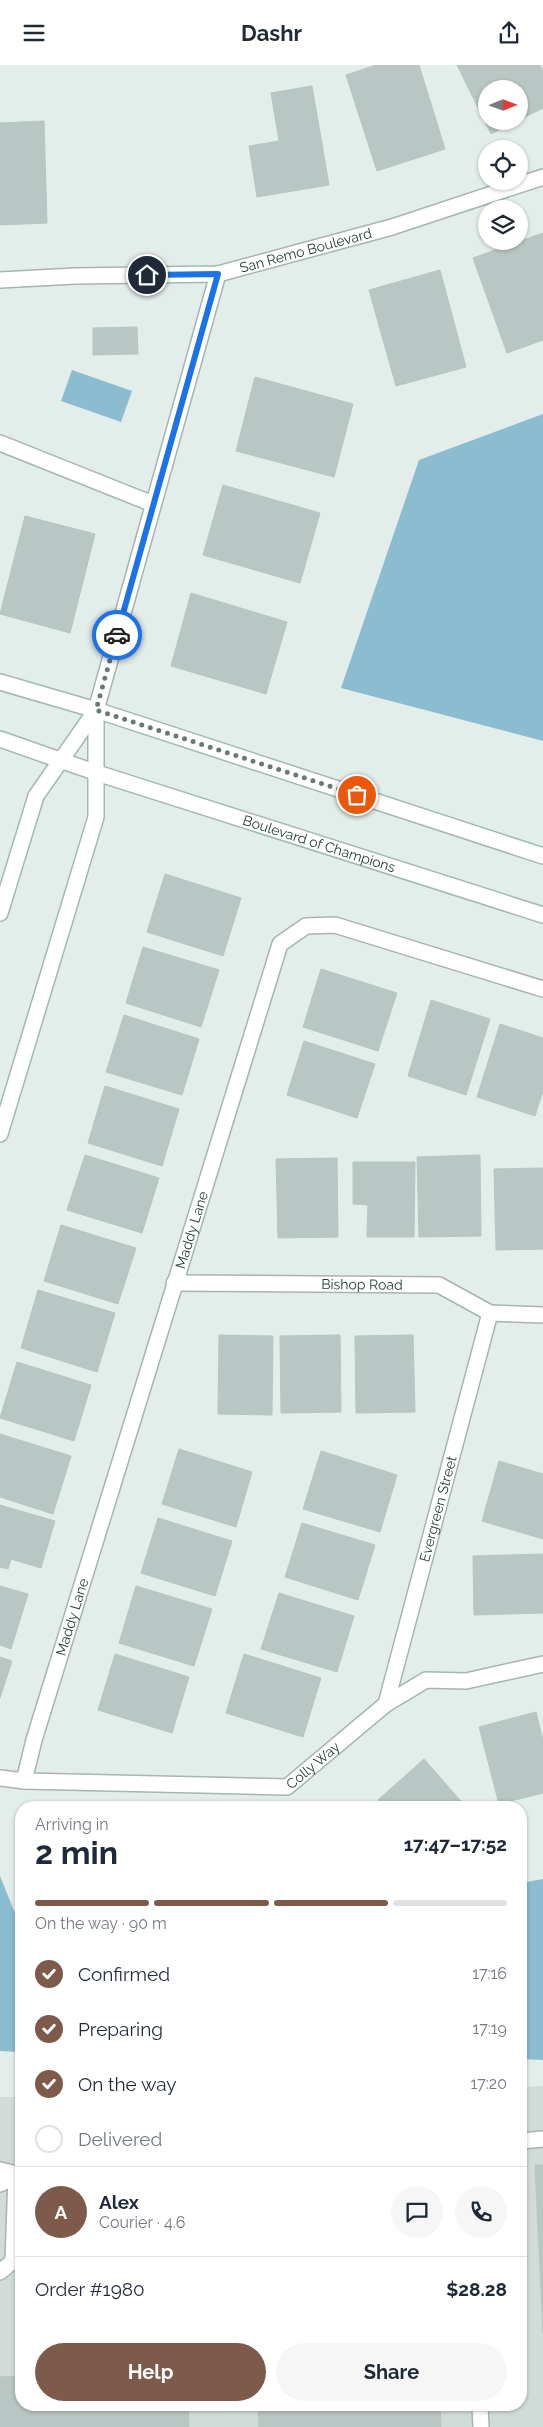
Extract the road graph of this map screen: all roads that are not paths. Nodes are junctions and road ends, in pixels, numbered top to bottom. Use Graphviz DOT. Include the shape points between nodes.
graph roads {
  1 [pos="543,177"];
  2 [pos="218,274"];
  3 [pos="0,280"];
  4 [pos="0,443"];
  5 [pos="153,504"];
  6 [pos="0,682"];
  7 [pos="96,710"];
  8 [pos="0,739"];
  9 [pos="61,760"];
  10 [pos="96,773"];
  11 [pos="543,856"];
  12 [pos="0,913"];
  13 [pos="543,915"];
  14 [pos="543,989"];
  15 [pos="0,1134"];
  16 [pos="174,1283"];
  17 [pos="490,1313"];
  18 [pos="543,1315"];
  19 [pos="543,1664"];
  20 [pos="386,1704"];
  21 [pos="0,1777"];
  22 [pos="24,1781"];
  23 [pos="543,2139"];
  24 [pos="527,2140"];
  25 [pos="0,2171"];
  26 [pos="15,2175"];
  27 [pos="15,2178"];
  28 [pos="0,2184"];
  29 [pos="15,2259"];
  30 [pos="0,2271"];
  31 [pos="480,2411"];
  32 [pos="481,2427"];
  1 -- 2 [label="street, San Remo Boulevard" via="392,227"];
  2 -- 3 [label="street, San Remo Boulevard" via="76,275"];
  2 -- 5 [label="street"];
  4 -- 5 [label="street"];
  5 -- 7 [label="street"];
  6 -- 7 [label="street"];
  7 -- 9 [label="street"];
  7 -- 10 [label="street"];
  7 -- 11 [label="street"];
  8 -- 9 [label="street, Boulevard of Champions"];
  9 -- 10 [label="street, Boulevard of Champions"];
  9 -- 12 [label="street" via="36,795"];
  10 -- 13 [label="street, Boulevard of Champions"];
  10 -- 15 [label="street" via="96,817"];
  14 -- 16 [label="street, Maddy Lane" via="335,925 306,926 280,944"];
  16 -- 17 [label="street, Bishop Road" via="439,1285"];
  16 -- 22 [label="street, Maddy Lane"];
  17 -- 18 [label="street, Bishop Road"];
  17 -- 20 [label="street, Evergreen Street"];
  19 -- 20 [label="street, Colly Way" via="466,1681 426,1680"];
  20 -- 22 [label="street, Colly Way" via="287,1787"];
  21 -- 22 [label="street, Colly Way"];
  23 -- 24 [label="street"];
  25 -- 26 [label="street"];
  27 -- 28 [label="street"];
  29 -- 30 [label="street"];
  31 -- 32 [label="street"];
}
